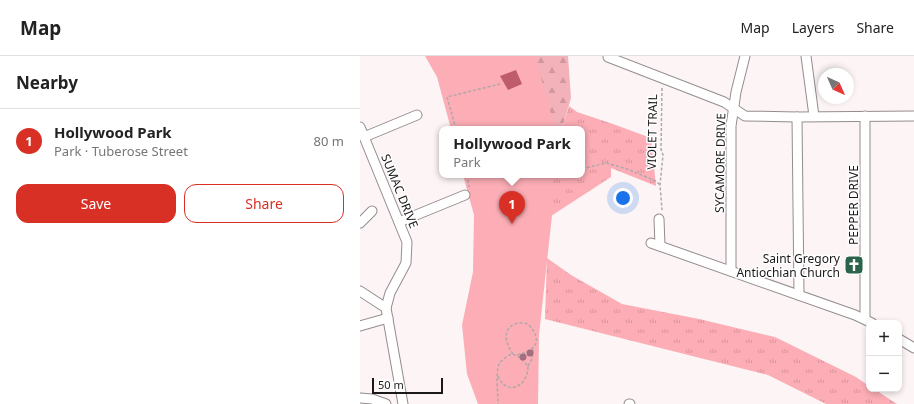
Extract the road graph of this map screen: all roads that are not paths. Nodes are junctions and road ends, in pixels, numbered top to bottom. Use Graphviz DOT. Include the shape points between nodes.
graph roads {
  1 [pos="745,56"];
  2 [pos="806,56"];
  3 [pos="608,57"];
  4 [pos="733,109"];
  5 [pos="417,115"];
  6 [pos="814,116"];
  7 [pos="865,116"];
  8 [pos="914,116"];
  9 [pos="797,117"];
  10 [pos="360,128"];
  11 [pos="364,137"];
  12 [pos="465,195"];
  13 [pos="372,211"];
  14 [pos="659,219"];
  15 [pos="399,222"];
  16 [pos="360,223"];
  17 [pos="731,272"];
  18 [pos="360,291"];
  19 [pos="799,295"];
  20 [pos="386,308"];
  21 [pos="388,318"];
  22 [pos="866,320"];
  23 [pos="868,320"];
  24 [pos="360,326"];
  25 [pos="902,341"];
  26 [pos="914,348"];
  27 [pos="360,398"];
  28 [pos="386,404"];
  29 [pos="403,404"];
  1 -- 4 [label="street, SYCAMORE DRIVE"];
  2 -- 6 [label="street"];
  3 -- 4 [label="street" via="724,102"];
  4 -- 9 [label="street" via="744,116"];
  4 -- 17 [label="street, SYCAMORE DRIVE" via="730,126"];
  5 -- 11 [label="street"];
  6 -- 7 [label="street"];
  6 -- 9 [label="street"];
  7 -- 8 [label="street"];
  7 -- 23 [label="street, PEPPER DRIVE"];
  9 -- 19 [label="street"];
  10 -- 11 [label="street, SUMAC DRIVE"];
  11 -- 15 [label="street, SUMAC DRIVE"];
  12 -- 15 [label="street"];
  13 -- 16 [label="street"];
  14 -- 17 [label="street" via="656,244"];
  15 -- 20 [label="street, SUMAC DRIVE" via="407,242 406,263 390,293"];
  17 -- 19 [label="street"];
  18 -- 20 [label="street"];
  19 -- 22 [label="street"];
  20 -- 21 [label="street, SUMAC DRIVE"];
  21 -- 24 [label="street"];
  21 -- 29 [label="street, SUMAC DRIVE"];
  25 -- 26 [label="street"];
  27 -- 28 [label="street"];
}
